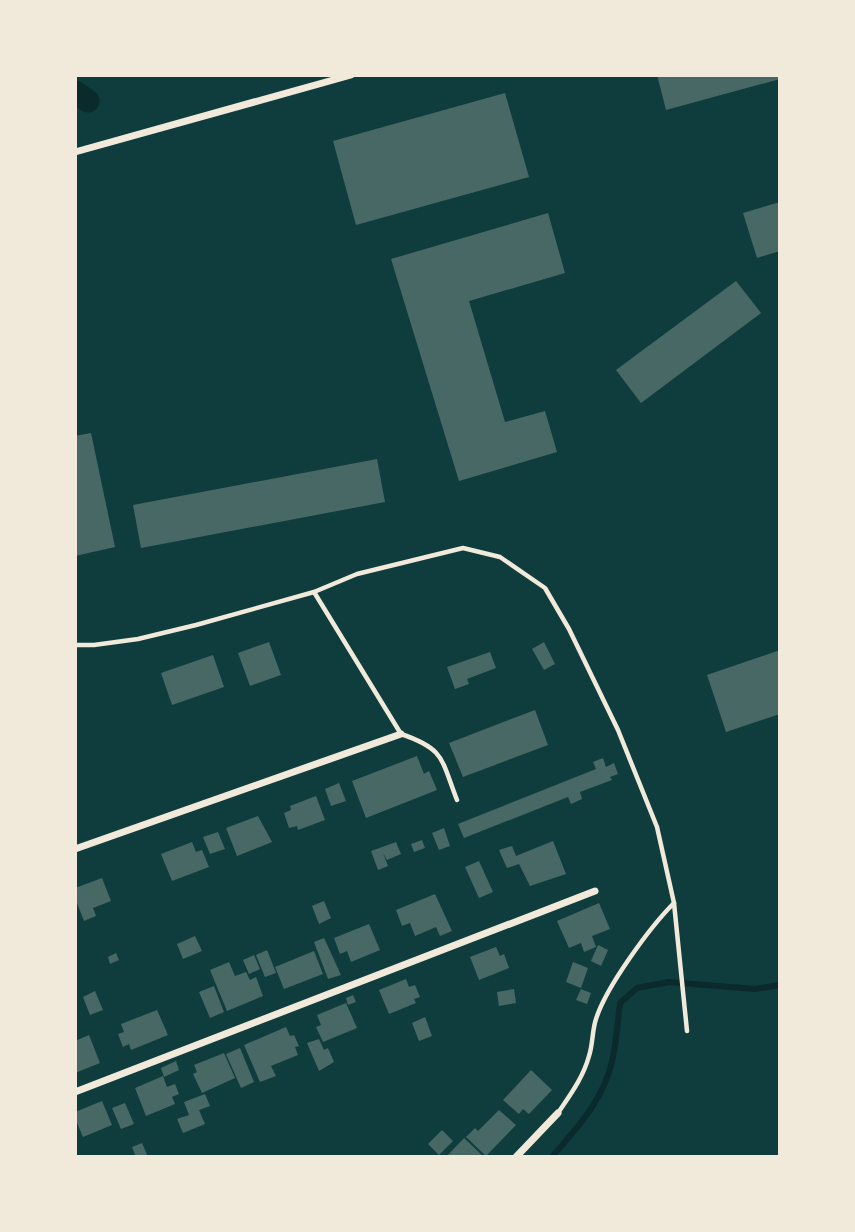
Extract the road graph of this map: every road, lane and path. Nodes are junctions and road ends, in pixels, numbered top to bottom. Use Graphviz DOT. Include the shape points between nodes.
graph roads {
  1 [pos="351,75"];
  2 [pos="75,152"];
  3 [pos="314,592"];
  4 [pos="75,645"];
  5 [pos="401,734"];
  6 [pos="457,800"];
  7 [pos="75,849"];
  8 [pos="595,891"];
  9 [pos="674,903"];
  10 [pos="687,1031"];
  11 [pos="75,1092"];
  12 [pos="558,1112"];
  13 [pos="516,1157"];
  1 -- 2 [label="street"];
  3 -- 4 [label="lane" via="138,639"];
  3 -- 5 [label="lane"];
  3 -- 9 [label="lane" via="357,574 463,548 500,557 545,588 618,730 657,827"];
  5 -- 6 [label="lane" via="426,742 438,753"];
  5 -- 7 [label="street"];
  8 -- 11 [label="street"];
  9 -- 10 [label="lane"];
  9 -- 12 [label="lane" via="618,977 596,1018 578,1084"];
  12 -- 13 [label="street"];
}
